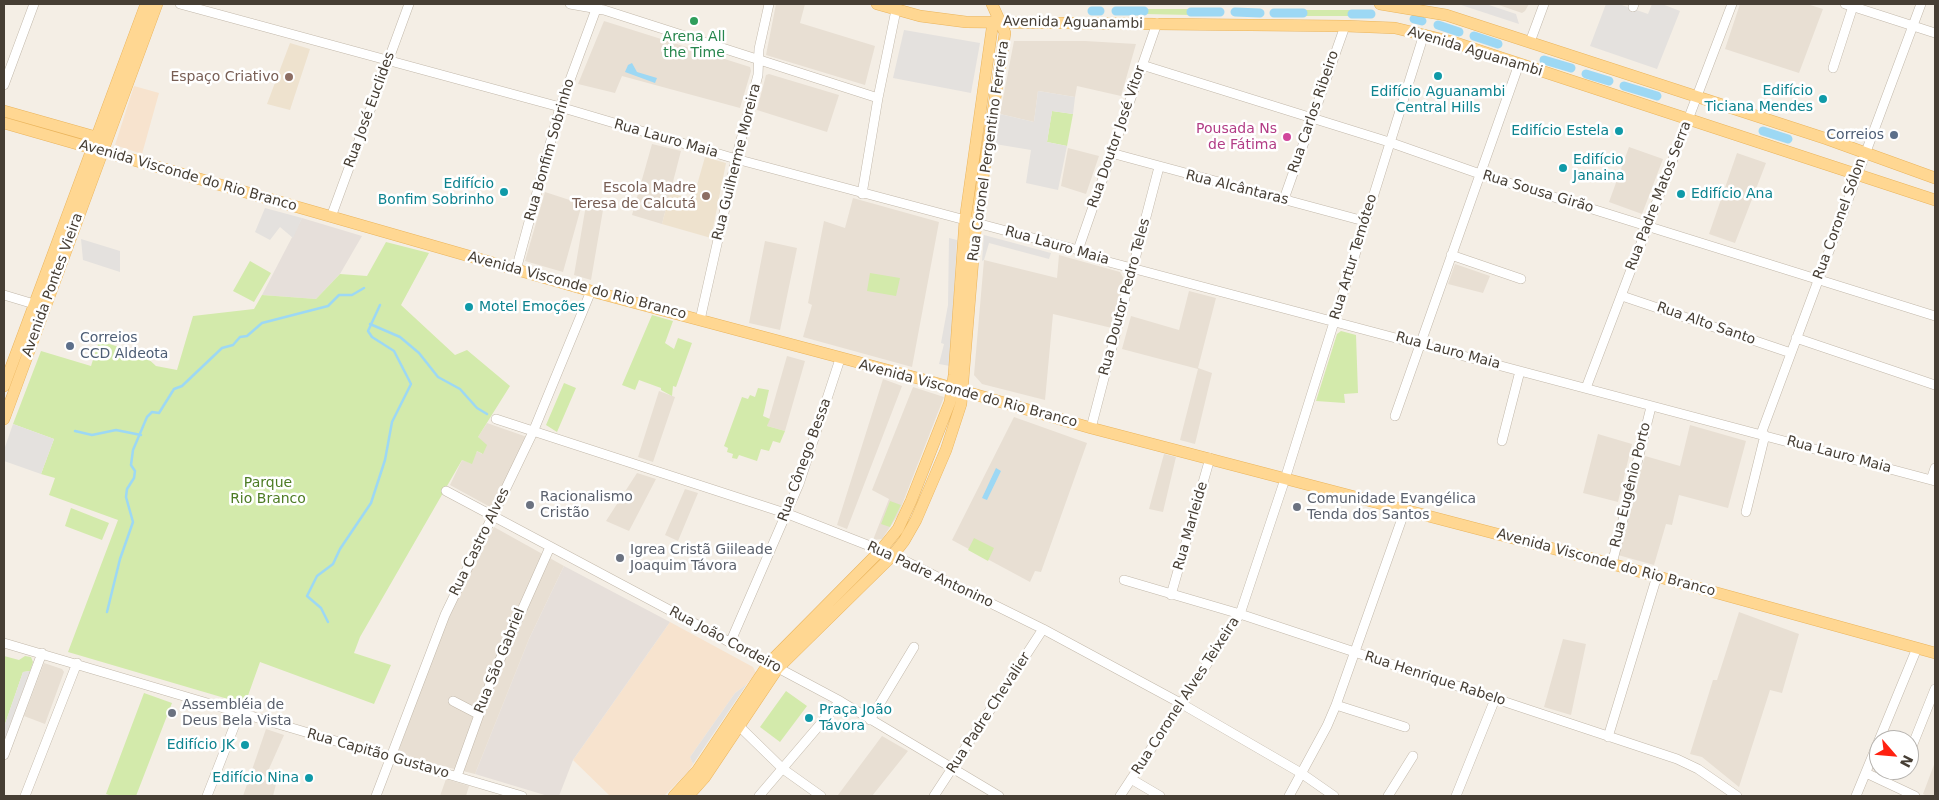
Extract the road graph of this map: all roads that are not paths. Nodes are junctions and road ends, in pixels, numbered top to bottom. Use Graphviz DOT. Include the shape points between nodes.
graph roads {
  1 [pos="34,4"];
  2 [pos="146,4"];
  3 [pos="157,4"];
  4 [pos="180,4"];
  5 [pos="408,4"];
  6 [pos="570,4"];
  7 [pos="769,4"];
  8 [pos="876,4"];
  9 [pos="992,4"];
  10 [pos="1380,4"];
  11 [pos="1544,4"];
  12 [pos="1732,4"];
  13 [pos="1921,4"];
  14 [pos="1849,5"];
  15 [pos="597,7"];
  16 [pos="896,10"];
  17 [pos="996,22"];
  18 [pos="1157,24"];
  19 [pos="1345,26"];
  20 [pos="1913,26"];
  21 [pos="1935,33"];
  22 [pos="1424,34"];
  23 [pos="1530,42"];
  24 [pos="388,60"];
  25 [pos="759,61"];
  26 [pos="1519,64"];
  27 [pos="1142,65"];
  28 [pos="1833,68"];
  29 [pos="4,84"];
  30 [pos="1697,97"];
  31 [pos="878,98"];
  32 [pos="560,107"];
  33 [pos="4,111"];
  34 [pos="1312,119"];
  35 [pos="1689,119"];
  36 [pos="4,123"];
  37 [pos="1389,142"];
  38 [pos="99,144"];
  39 [pos="1111,153"];
  40 [pos="1864,153"];
  41 [pos="736,159"];
  42 [pos="1159,167"];
  43 [pos="1480,174"];
  44 [pos="1857,174"];
  45 [pos="1935,178"];
  46 [pos="862,194"];
  47 [pos="1284,200"];
  48 [pos="1935,200"];
  49 [pos="332,217"];
  50 [pos="964,220"];
  51 [pos="1364,221"];
  52 [pos="976,223"];
  53 [pos="1647,224"];
  54 [pos="1078,250"];
  55 [pos="1451,256"];
  56 [pos="1133,268"];
  57 [pos="516,270"];
  58 [pos="1521,278"];
  59 [pos="1817,279"];
  60 [pos="591,291"];
  61 [pos="4,295"];
  62 [pos="1622,296"];
  63 [pos="34,304"];
  64 [pos="1935,316"];
  65 [pos="700,320"];
  66 [pos="1335,321"];
  67 [pos="1796,338"];
  68 [pos="1420,343"];
  69 [pos="1791,353"];
  70 [pos="840,359"];
  71 [pos="1520,371"];
  72 [pos="1935,385"];
  73 [pos="4,386"];
  74 [pos="1586,388"];
  75 [pos="958,389"];
  76 [pos="1651,407"];
  77 [pos="1395,416"];
  78 [pos="4,419"];
  79 [pos="496,419"];
  80 [pos="1091,428"];
  81 [pos="533,432"];
  82 [pos="1763,435"];
  83 [pos="1502,441"];
  84 [pos="1210,458"];
  85 [pos="1935,468"];
  86 [pos="1285,479"];
  87 [pos="1933,481"];
  88 [pos="446,491"];
  89 [pos="1405,510"];
  90 [pos="1746,512"];
  91 [pos="788,514"];
  92 [pos="493,518"];
  93 [pos="550,547"];
  94 [pos="881,550"];
  95 [pos="893,555"];
  96 [pos="1612,564"];
  97 [pos="1656,576"];
  98 [pos="1124,580"];
  99 [pos="1171,595"];
  100 [pos="1240,614"];
  101 [pos="1043,630"];
  102 [pos="4,643"];
  103 [pos="730,643"];
  104 [pos="914,647"];
  105 [pos="1917,648"];
  106 [pos="42,653"];
  107 [pos="1935,653"];
  108 [pos="1355,654"];
  109 [pos="77,663"];
  110 [pos="774,665"];
  111 [pos="1935,689"];
  112 [pos="1495,699"];
  113 [pos="840,700"];
  114 [pos="453,701"];
  115 [pos="1182,704"];
  116 [pos="1336,705"];
  117 [pos="239,714"];
  118 [pos="478,714"];
  119 [pos="870,720"];
  120 [pos="740,727"];
  121 [pos="1405,727"];
  122 [pos="1919,730"];
  123 [pos="1608,737"];
  124 [pos="4,755"];
  125 [pos="1413,756"];
  126 [pos="390,758"];
  127 [pos="783,769"];
  128 [pos="952,770"];
  129 [pos="1301,773"];
  130 [pos="1866,773"];
  131 [pos="701,774"];
  132 [pos="457,776"];
  133 [pos="1131,779"];
  134 [pos="26,796"];
  135 [pos="207,796"];
  136 [pos="376,796"];
  137 [pos="522,796"];
  138 [pos="674,796"];
  139 [pos="688,796"];
  140 [pos="759,796"];
  141 [pos="821,796"];
  142 [pos="934,796"];
  143 [pos="998,796"];
  144 [pos="1120,796"];
  145 [pos="1160,796"];
  146 [pos="1289,796"];
  147 [pos="1334,796"];
  148 [pos="1388,796"];
  149 [pos="1456,796"];
  150 [pos="1737,796"];
  151 [pos="1856,796"];
  152 [pos="1915,796"];
  1 -- 29 [label="street"];
  2 -- 38 [label="main road"];
  3 -- 38 [label="main road"];
  4 -- 24 [label="street, Rua Lauro Maia"];
  5 -- 24 [label="street, Rua José Euclides"];
  6 -- 15 [label="street"];
  7 -- 25 [label="street, Rua Guilherme Moreira"];
  8 -- 16 [label="main road, Avenida Aguanambi"];
  9 -- 17 [label="main road, Rua Coronel Pergentino Ferreira"];
  10 -- 23 [label="main road, Avenida Aguanambi" via="1446,16"];
  11 -- 23 [label="street"];
  12 -- 30 [label="street, Rua Padre Matos Serra"];
  13 -- 20 [label="street, Rua Coronel Sólon"];
  14 -- 20 [label="street"];
  14 -- 28 [label="street"];
  15 -- 25 [label="street"];
  15 -- 32 [label="street, Rua Bonfim Sobrinho"];
  16 -- 17 [label="main road, Avenida Aguanambi" via="946,20"];
  16 -- 31 [label="street"];
  17 -- 18 [label="main road, Avenida Aguanambi"];
  17 -- 50 [label="main road, Rua Coronel Pergentino Ferreira"];
  17 -- 52 [label="main road, Rua Coronel Pergentino Ferreira" via="1005,33"];
  18 -- 19 [label="main road, Avenida Aguanambi"];
  18 -- 27 [label="street, Rua Doutor José Vitor"];
  19 -- 22 [label="main road, Avenida Aguanambi" via="1394,28"];
  19 -- 34 [label="street, Rua Carlos Ribeiro"];
  20 -- 21 [label="street"];
  20 -- 40 [label="street, Rua Coronel Sólon"];
  22 -- 26 [label="main road, Avenida Aguanambi"];
  22 -- 37 [label="street, Rua Artur Temóteo"];
  23 -- 30 [label="main road, Avenida Aguanambi"];
  24 -- 32 [label="street, Rua Lauro Maia"];
  24 -- 49 [label="street, Rua José Euclides"];
  25 -- 31 [label="street"];
  25 -- 41 [label="street, Rua Guilherme Moreira"];
  26 -- 35 [label="main road, Avenida Aguanambi"];
  26 -- 43 [label="street"];
  27 -- 34 [label="street, Rua Sousa Girão"];
  27 -- 39 [label="street, Rua Doutor José Vitor"];
  30 -- 35 [label="street, Rua Padre Matos Serra"];
  30 -- 40 [label="main road, Avenida Aguanambi"];
  31 -- 46 [label="street"];
  32 -- 41 [label="street, Rua Lauro Maia"];
  32 -- 57 [label="street, Rua Bonfim Sobrinho"];
  33 -- 38 [label="main road, Avenida Visconde do Rio Branco"];
  34 -- 37 [label="street, Rua Sousa Girão"];
  34 -- 47 [label="street, Rua Carlos Ribeiro"];
  35 -- 44 [label="main road, Avenida Aguanambi"];
  35 -- 53 [label="street, Rua Padre Matos Serra"];
  36 -- 38 [label="main road, Avenida Visconde do Rio Branco"];
  37 -- 43 [label="street, Rua Sousa Girão"];
  37 -- 51 [label="street, Rua Artur Temóteo"];
  38 -- 49 [label="main road, Avenida Visconde do Rio Branco"];
  38 -- 63 [label="main road, Avenida Pontes Vieira"];
  38 -- 78 [label="main road, Avenida Pontes Vieira"];
  39 -- 42 [label="street, Rua Alcântaras"];
  39 -- 54 [label="street, Rua Doutor José Vitor"];
  40 -- 44 [label="street, Rua Coronel Sólon"];
  40 -- 45 [label="main road, Avenida Aguanambi"];
  41 -- 46 [label="street, Rua Lauro Maia"];
  41 -- 65 [label="street, Rua Guilherme Moreira"];
  42 -- 47 [label="street, Rua Alcântaras"];
  42 -- 56 [label="street, Rua Doutor Pedro Teles"];
  43 -- 53 [label="street, Rua Sousa Girão"];
  43 -- 55 [label="street"];
  44 -- 48 [label="main road, Avenida Aguanambi"];
  44 -- 59 [label="street, Rua Coronel Sólon"];
  46 -- 50 [label="street, Rua Lauro Maia"];
  47 -- 51 [label="street, Rua Alcântaras"];
  49 -- 57 [label="main road, Avenida Visconde do Rio Branco"];
  50 -- 52 [label="street, Rua Lauro Maia"];
  50 -- 75 [label="main road, Rua Coronel Pergentino Ferreira"];
  51 -- 66 [label="street, Rua Artur Temóteo"];
  52 -- 54 [label="street, Rua Lauro Maia"];
  52 -- 75 [label="main road, Rua Coronel Pergentino Ferreira"];
  53 -- 59 [label="street, Rua Sousa Girão"];
  53 -- 62 [label="street, Rua Padre Matos Serra"];
  54 -- 56 [label="street, Rua Lauro Maia"];
  55 -- 58 [label="street"];
  55 -- 68 [label="street"];
  56 -- 66 [label="street, Rua Lauro Maia"];
  56 -- 80 [label="street, Rua Doutor Pedro Teles"];
  57 -- 60 [label="main road, Avenida Visconde do Rio Branco"];
  59 -- 64 [label="street, Rua Sousa Girão"];
  59 -- 67 [label="street, Rua Coronel Sólon"];
  60 -- 65 [label="main road, Avenida Visconde do Rio Branco"];
  60 -- 81 [label="street, Rua Castro Alves"];
  61 -- 63 [label="street"];
  62 -- 69 [label="street, Rua Alto Santo"];
  62 -- 74 [label="street, Rua Padre Matos Serra"];
  63 -- 73 [label="main road, Avenida Pontes Vieira"];
  65 -- 70 [label="main road, Avenida Visconde do Rio Branco"];
  66 -- 68 [label="street, Rua Lauro Maia"];
  66 -- 86 [label="street, Rua Artur Temóteo"];
  67 -- 69 [label="street, Rua Coronel Sólon"];
  67 -- 72 [label="street"];
  68 -- 71 [label="street, Rua Lauro Maia"];
  68 -- 77 [label="street"];
  69 -- 82 [label="street, Rua Coronel Sólon"];
  70 -- 75 [label="main road, Avenida Visconde do Rio Branco"];
  70 -- 91 [label="street, Rua Cônego Bessa"];
  71 -- 74 [label="street, Rua Lauro Maia"];
  71 -- 83 [label="street"];
  74 -- 76 [label="street, Rua Lauro Maia"];
  75 -- 80 [label="main road, Avenida Visconde do Rio Branco"];
  75 -- 94 [label="main road, Rua Coronel Pergentino Ferreira" via="898,529"];
  75 -- 95 [label="main road, Rua Coronel Pergentino Ferreira" via="961,404 946,450 911,529"];
  76 -- 82 [label="street, Rua Lauro Maia"];
  76 -- 96 [label="street, Rua Eugênio Porto"];
  79 -- 81 [label="street, Rua Padre Antonino"];
  80 -- 84 [label="main road, Avenida Visconde do Rio Branco"];
  81 -- 91 [label="street, Rua Padre Antonino"];
  81 -- 92 [label="street, Rua Castro Alves"];
  82 -- 87 [label="street, Rua Lauro Maia"];
  82 -- 90 [label="street, Rua Coronel Sólon"];
  84 -- 86 [label="main road, Avenida Visconde do Rio Branco"];
  84 -- 99 [label="street, Rua Marleide"];
  85 -- 87 [label="street"];
  86 -- 89 [label="main road, Avenida Visconde do Rio Branco"];
  86 -- 100 [label="street, Rua Coronel Alves Teixeira"];
  88 -- 92 [label="street, Rua João Cordeiro"];
  89 -- 96 [label="main road, Avenida Visconde do Rio Branco"];
  89 -- 108 [label="street"];
  91 -- 94 [label="street, Rua Padre Antonino"];
  91 -- 103 [label="street, Rua Cônego Bessa"];
  92 -- 93 [label="street, Rua João Cordeiro"];
  92 -- 126 [label="street, Rua Castro Alves" via="445,615"];
  93 -- 103 [label="street, Rua João Cordeiro"];
  93 -- 118 [label="street, Rua São Gabriel" via="514,624"];
  94 -- 95 [label="street, Rua Padre Antonino"];
  94 -- 110 [label="main road, Rua Coronel Pergentino Ferreira"];
  95 -- 101 [label="street, Rua Padre Antonino"];
  95 -- 110 [label="main road, Rua Coronel Pergentino Ferreira"];
  96 -- 97 [label="main road, Avenida Visconde do Rio Branco"];
  97 -- 105 [label="main road, Avenida Visconde do Rio Branco"];
  97 -- 123 [label="street"];
  98 -- 99 [label="street, Rua Henrique Rabelo"];
  99 -- 100 [label="street, Rua Henrique Rabelo"];
  100 -- 108 [label="street, Rua Henrique Rabelo"];
  100 -- 115 [label="street, Rua Coronel Alves Teixeira"];
  101 -- 115 [label="street, Rua Padre Antonino"];
  101 -- 128 [label="street, Rua Padre Chevalier"];
  102 -- 106 [label="street, Rua Capitão Gustavo"];
  103 -- 110 [label="street, Rua João Cordeiro"];
  104 -- 119 [label="street"];
  105 -- 107 [label="main road, Avenida Visconde do Rio Branco"];
  105 -- 130 [label="street"];
  106 -- 109 [label="street, Rua Capitão Gustavo"];
  106 -- 124 [label="street"];
  108 -- 112 [label="street, Rua Henrique Rabelo"];
  108 -- 116 [label="street"];
  109 -- 117 [label="street, Rua Capitão Gustavo"];
  109 -- 134 [label="street"];
  110 -- 113 [label="street, Rua João Cordeiro"];
  110 -- 120 [label="main road"];
  110 -- 131 [label="main road"];
  111 -- 122 [label="street"];
  112 -- 123 [label="street, Rua Henrique Rabelo"];
  112 -- 149 [label="street"];
  113 -- 119 [label="street, Rua João Cordeiro"];
  113 -- 127 [label="street"];
  114 -- 118 [label="street"];
  115 -- 129 [label="street, Rua Padre Antonino"];
  115 -- 133 [label="street, Rua Coronel Alves Teixeira"];
  116 -- 121 [label="street"];
  116 -- 129 [label="street"];
  117 -- 126 [label="street, Rua Capitão Gustavo"];
  117 -- 135 [label="street"];
  118 -- 132 [label="street, Rua São Gabriel"];
  119 -- 128 [label="street, Rua João Cordeiro"];
  120 -- 127 [label="street"];
  120 -- 131 [label="main road"];
  123 -- 150 [label="street, Rua Henrique Rabelo" via="1684,762"];
  125 -- 148 [label="street"];
  126 -- 132 [label="street, Rua Capitão Gustavo"];
  126 -- 136 [label="street, Rua Castro Alves"];
  127 -- 140 [label="street"];
  127 -- 141 [label="street"];
  128 -- 142 [label="street, Rua Padre Chevalier"];
  128 -- 143 [label="street, Rua João Cordeiro"];
  129 -- 146 [label="street"];
  129 -- 147 [label="street, Rua Padre Antonino"];
  130 -- 151 [label="street"];
  130 -- 152 [label="street"];
  131 -- 138 [label="main road"];
  131 -- 139 [label="main road"];
  132 -- 137 [label="street, Rua Capitão Gustavo"];
  133 -- 144 [label="street, Rua Coronel Alves Teixeira"];
  133 -- 145 [label="street"];
}
